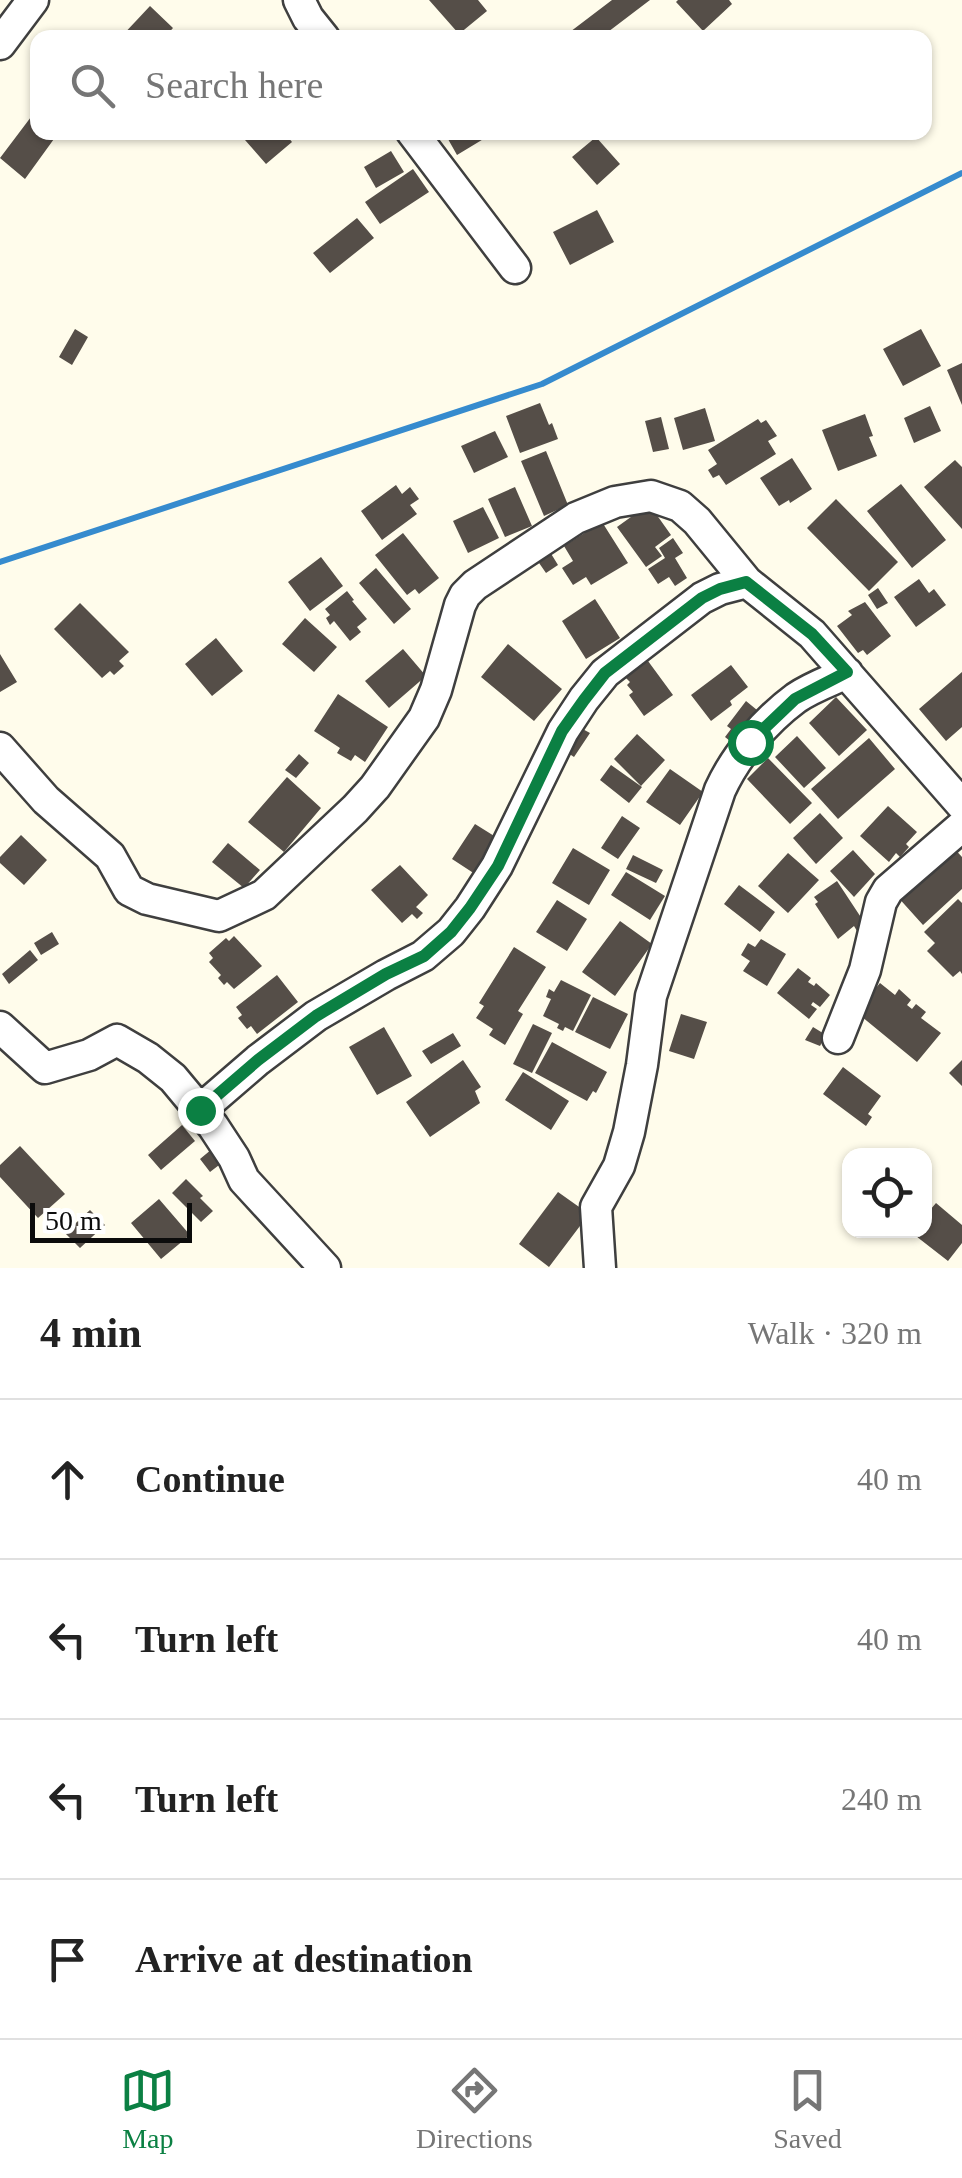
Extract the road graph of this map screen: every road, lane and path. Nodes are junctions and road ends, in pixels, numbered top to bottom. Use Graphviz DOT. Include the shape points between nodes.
graph roads {
  1 [pos="33,0"];
  2 [pos="299,0"];
  3 [pos="318,30"];
  4 [pos="0,44"];
  5 [pos="418,140"];
  6 [pos="516,268"];
  7 [pos="746,582"];
  8 [pos="847,672"];
  9 [pos="0,748"];
  10 [pos="958,791"];
  11 [pos="962,826"];
  12 [pos="0,1028"];
  13 [pos="838,1038"];
  14 [pos="200,1110"];
  15 [pos="325,1268"];
  16 [pos="600,1268"];
  1 -- 4 [label="street"];
  2 -- 3 [label="street"];
  5 -- 6 [label="street"];
  7 -- 8 [label="street" via="812,634"];
  7 -- 9 [label="street" via="697,521 668,501 650,496 615,502 576,518 465,595 424,718 375,787 264,895 218,916 129,890 110,856"];
  7 -- 14 [label="street" via="702,598 605,673 562,731 498,866 451,932 424,956 316,1016"];
  8 -- 10 [label="street"];
  8 -- 16 [label="street" via="778,714 720,790 651,996 619,1166 596,1208"];
  11 -- 13 [label="street" via="888,890"];
  12 -- 14 [label="street" via="45,1068 117,1040 173,1078"];
  14 -- 15 [label="street" via="244,1180"];
}
